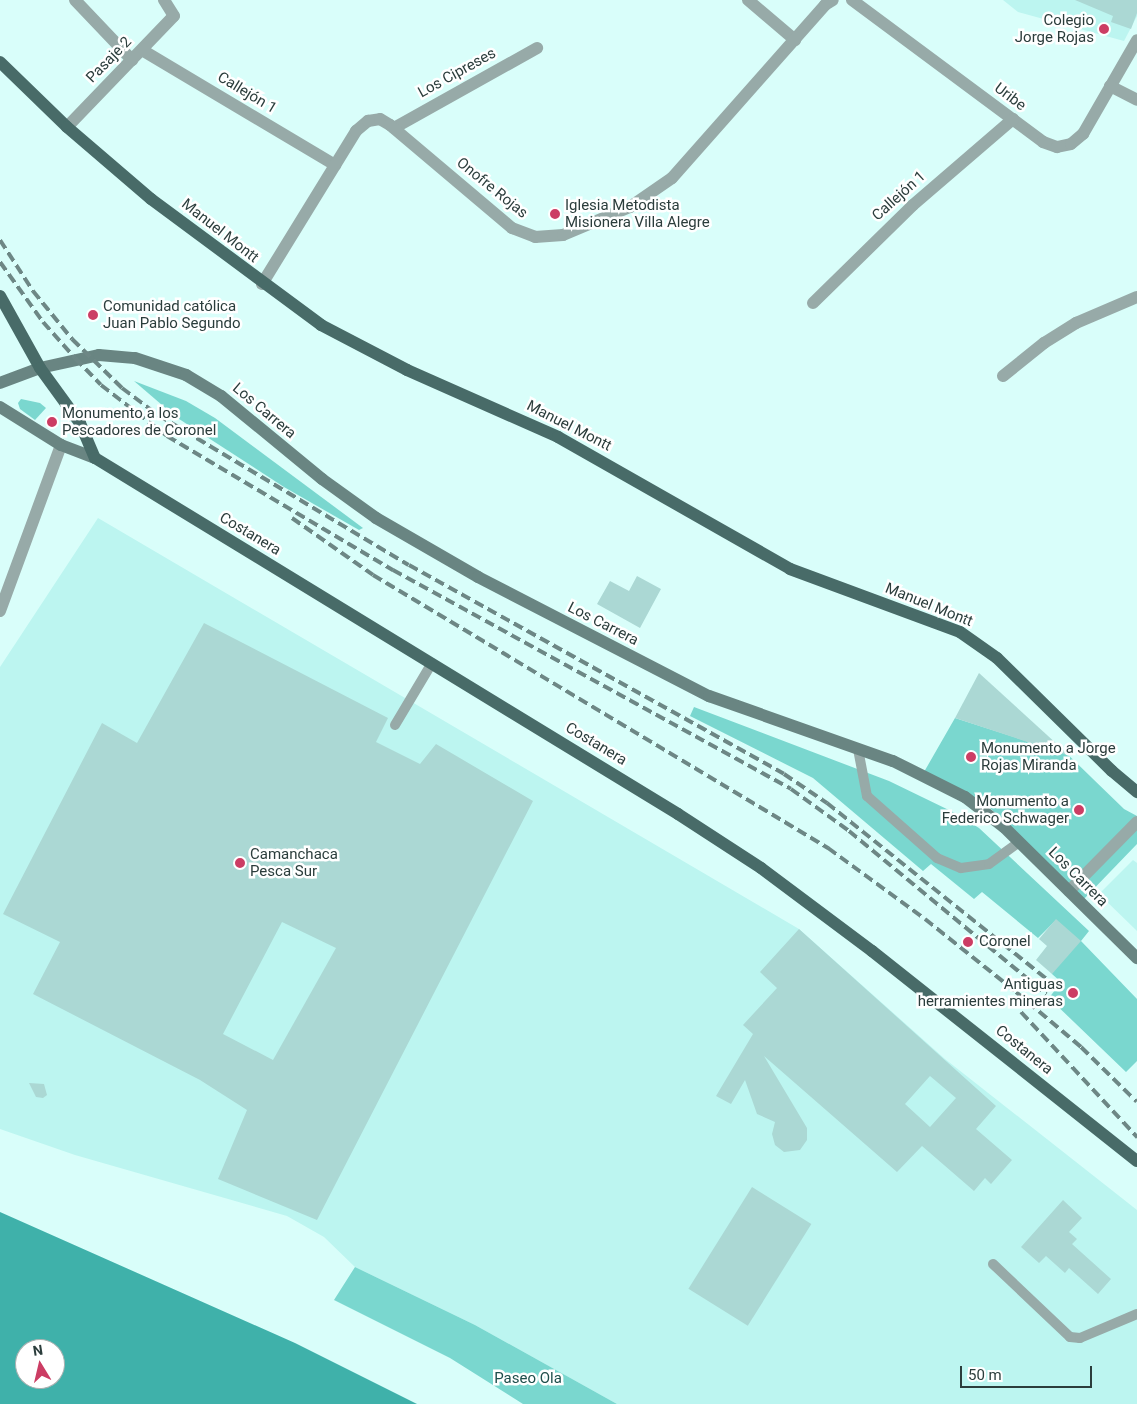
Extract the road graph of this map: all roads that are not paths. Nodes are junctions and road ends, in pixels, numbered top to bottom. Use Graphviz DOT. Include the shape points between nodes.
graph roads {
  1 [pos="75,0"];
  2 [pos="164,0"];
  3 [pos="748,0"];
  4 [pos="833,0"];
  5 [pos="852,0"];
  6 [pos="795,40"];
  7 [pos="1137,40"];
  8 [pos="537,48"];
  9 [pos="142,50"];
  10 [pos="132,60"];
  11 [pos="0,62"];
  12 [pos="1110,86"];
  13 [pos="1137,100"];
  14 [pos="1013,120"];
  15 [pos="67,127"];
  16 [pos="394,128"];
  17 [pos="335,165"];
  18 [pos="262,284"];
  19 [pos="0,296"];
  20 [pos="1137,297"];
  21 [pos="812,303"];
  22 [pos="40,368"];
  23 [pos="1003,376"];
  24 [pos="0,384"];
  25 [pos="0,407"];
  26 [pos="61,445"];
  27 [pos="95,458"];
  28 [pos="6,581"];
  29 [pos="0,611"];
  30 [pos="432,664"];
  31 [pos="395,724"];
  32 [pos="858,749"];
  33 [pos="1137,792"];
  34 [pos="1137,822"];
  35 [pos="1019,842"];
  36 [pos="1069,891"];
  37 [pos="1137,958"];
  38 [pos="1137,1161"];
  39 [pos="994,1264"];
  40 [pos="1137,1314"];
  1 -- 10 [label="street"];
  2 -- 9 [label="street, Pasaje 2" via="174,16"];
  3 -- 6 [label="street"];
  4 -- 6 [label="street, Onofre Rojas"];
  5 -- 14 [label="street, Uribe"];
  6 -- 16 [label="street, Onofre Rojas" via="704,145 662,187 630,207 563,236 535,237 512,228"];
  7 -- 12 [label="street, Uribe"];
  8 -- 16 [label="street, Los Cipreses"];
  9 -- 10 [label="street, Pasaje 2"];
  9 -- 17 [label="street, Callejón 1"];
  10 -- 15 [label="street, Pasaje 2"];
  11 -- 15 [label="main road, Manuel Montt"];
  12 -- 13 [label="street"];
  12 -- 14 [label="street, Uribe" via="1083,134 1071,144 1050,145"];
  14 -- 21 [label="street, Callejón 1" via="912,205"];
  15 -- 18 [label="main road, Manuel Montt" via="151,198"];
  16 -- 17 [label="street, Onofre Rojas" via="376,119 364,123"];
  17 -- 18 [label="street, Onofre Rojas"];
  18 -- 33 [label="main road, Manuel Montt" via="343,338 558,437 774,561 814,580 960,632 1003,663"];
  19 -- 22 [label="main road"];
  20 -- 23 [label="street" via="1057,334"];
  22 -- 24 [label="main road, Los Carrera"];
  22 -- 27 [label="main road" via="80,423"];
  22 -- 32 [label="main road, Los Carrera" via="75,358 112,355 143,359 175,369 221,396 322,479 425,548 709,696"];
  25 -- 26 [label="main road"];
  26 -- 27 [label="main road"];
  26 -- 28 [label="street"];
  27 -- 30 [label="main road, Costanera"];
  28 -- 29 [label="street"];
  30 -- 31 [label="lane"];
  30 -- 38 [label="main road, Costanera" via="762,868"];
  32 -- 35 [label="main road, Los Carrera" via="910,769 965,798"];
  32 -- 35 [label="lane" via="867,796 937,858 961,868 989,864"];
  34 -- 36 [label="street"];
  35 -- 36 [label="main road, Los Carrera"];
  36 -- 37 [label="main road, Los Carrera"];
  39 -- 40 [label="lane" via="1070,1337 1080,1338"];
}
